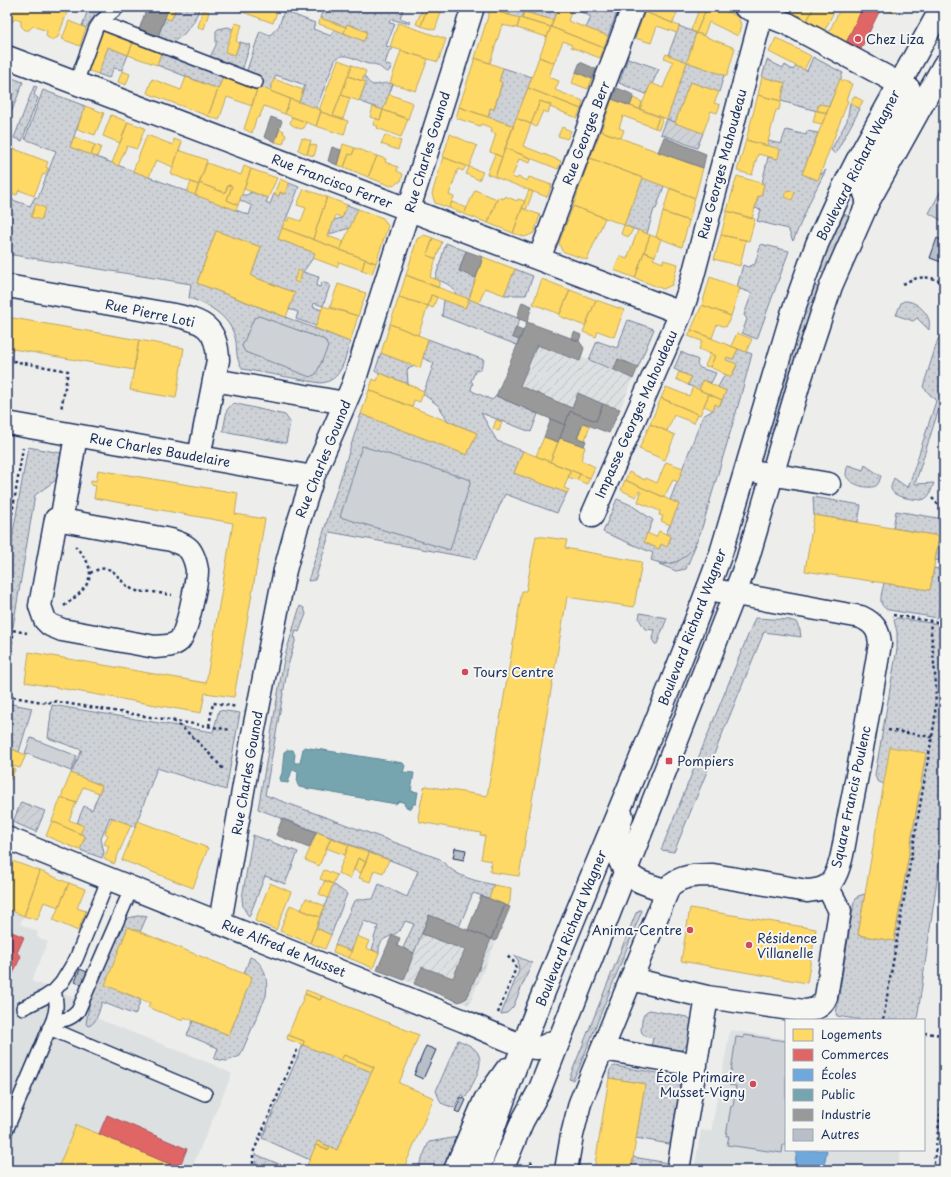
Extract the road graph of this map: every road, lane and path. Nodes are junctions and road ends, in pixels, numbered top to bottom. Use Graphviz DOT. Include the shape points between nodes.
graph roads {
  1 [pos="118,7"];
  2 [pos="473,7"];
  3 [pos="633,7"];
  4 [pos="942,7"];
  5 [pos="753,10"];
  6 [pos="100,22"];
  7 [pos="7,57"];
  8 [pos="944,66"];
  9 [pos="893,80"];
  10 [pos="256,82"];
  11 [pos="76,83"];
  12 [pos="868,202"];
  13 [pos="409,210"];
  14 [pos="539,259"];
  15 [pos="944,282"];
  16 [pos="903,284"];
  17 [pos="7,286"];
  18 [pos="681,313"];
  19 [pos="7,360"];
  20 [pos="214,380"];
  21 [pos="345,403"];
  22 [pos="59,417"];
  23 [pos="7,423"];
  24 [pos="76,436"];
  25 [pos="24,443"];
  26 [pos="199,457"];
  27 [pos="746,470"];
  28 [pos="773,474"];
  29 [pos="313,478"];
  30 [pos="829,484"];
  31 [pos="932,498"];
  32 [pos="944,511"];
  33 [pos="592,516"];
  34 [pos="59,520"];
  35 [pos="7,544"];
  36 [pos="90,573"];
  37 [pos="708,589"];
  38 [pos="735,593"];
  39 [pos="192,598"];
  40 [pos="944,601"];
  41 [pos="45,620"];
  42 [pos="930,621"];
  43 [pos="940,622"];
  44 [pos="944,623"];
  45 [pos="873,624"];
  46 [pos="14,630"];
  47 [pos="7,667"];
  48 [pos="7,696"];
  49 [pos="242,708"];
  50 [pos="172,721"];
  51 [pos="209,726"];
  52 [pos="866,726"];
  53 [pos="238,731"];
  54 [pos="932,736"];
  55 [pos="225,772"];
  56 [pos="629,788"];
  57 [pos="7,838"];
  58 [pos="626,871"];
  59 [pos="109,878"];
  60 [pos="827,886"];
  61 [pos="132,887"];
  62 [pos="667,891"];
  63 [pos="220,922"];
  64 [pos="507,956"];
  65 [pos="631,980"];
  66 [pos="54,991"];
  67 [pos="707,997"];
  68 [pos="22,1008"];
  69 [pos="495,1018"];
  70 [pos="882,1019"];
  71 [pos="51,1024"];
  72 [pos="925,1033"];
  73 [pos="944,1035"];
  74 [pos="560,1038"];
  75 [pos="523,1045"];
  76 [pos="298,1048"];
  77 [pos="603,1049"];
  78 [pos="696,1065"];
  79 [pos="944,1085"];
  80 [pos="540,1088"];
  81 [pos="205,1094"];
  82 [pos="7,1128"];
  83 [pos="253,1170"];
  84 [pos="455,1170"];
  85 [pos="478,1170"];
  86 [pos="502,1170"];
  87 [pos="518,1170"];
  88 [pos="566,1170"];
  89 [pos="678,1170"];
  90 [pos="933,1170"];
  1 -- 6 [label="lane"];
  2 -- 13 [label="street, Rue Charles Gounod"];
  3 -- 14 [label="street, Rue Georges Berr"];
  4 -- 9 [label="street, Boulevard Richard Wagner"];
  5 -- 9 [label="street" via="788,24"];
  5 -- 18 [label="street, Rue Georges Mahoudeau" via="690,287"];
  6 -- 10 [label="lane"];
  6 -- 11 [label="lane"];
  7 -- 11 [label="street, Rue Francisco Ferrer"];
  8 -- 12 [label="street, Boulevard Richard Wagner"];
  9 -- 12 [label="street, Boulevard Richard Wagner" via="909,89 909,98 863,182"];
  9 -- 27 [label="street, Boulevard Richard Wagner" via="817,244 792,314"];
  11 -- 13 [label="street, Rue Francisco Ferrer"];
  12 -- 28 [label="street, Boulevard Richard Wagner" via="822,309"];
  13 -- 14 [label="street, Rue Francisco Ferrer"];
  13 -- 21 [label="street, Rue Charles Gounod"];
  14 -- 18 [label="street, Rue Francisco Ferrer"];
  15 -- 16 [label="path" via="923,277"];
  17 -- 20 [label="street, Rue Pierre Loti" via="194,320 211,332 217,349 218,360"];
  18 -- 33 [label="street, Impasse Georges Mahoudeau"];
  19 -- 22 [label="path" via="68,371"];
  20 -- 21 [label="street"];
  20 -- 26 [label="street, Rue Pierre Loti"];
  21 -- 29 [label="street, Rue Charles Gounod"];
  23 -- 24 [label="street, Rue Charles Baudelaire"];
  24 -- 26 [label="street, Rue Charles Baudelaire"];
  24 -- 34 [label="street"];
  25 -- 35 [label="path"];
  26 -- 29 [label="street, Rue Charles Baudelaire"];
  27 -- 28 [label="street"];
  27 -- 37 [label="street, Boulevard Richard Wagner"];
  28 -- 30 [label="street"];
  28 -- 38 [label="street, Boulevard Richard Wagner"];
  29 -- 63 [label="street, Rue Charles Gounod" via="301,510 285,570"];
  31 -- 32 [label="path"];
  34 -- 36 [label="path" via="88,564"];
  34 -- 39 [label="street" via="182,544 191,551 195,560 197,571"];
  34 -- 41 [label="street" via="40,606"];
  36 -- 39 [label="path" via="99,568 107,569 116,573 134,590"];
  36 -- 41 [label="path" via="82,592"];
  37 -- 38 [label="street"];
  37 -- 56 [label="street, Boulevard Richard Wagner"];
  38 -- 45 [label="street" via="846,613"];
  38 -- 58 [label="street, Boulevard Richard Wagner"];
  39 -- 41 [label="street" via="184,634 180,641 171,646 155,646 62,630"];
  40 -- 43 [label="path"];
  42 -- 43 [label="path"];
  42 -- 45 [label="path" via="891,614"];
  42 -- 70 [label="path" via="936,686 935,719"];
  43 -- 44 [label="path"];
  45 -- 52 [label="street, Square Francis Poulenc" via="880,644"];
  46 -- 47 [label="path"];
  48 -- 50 [label="path"];
  49 -- 51 [label="path" via="213,704"];
  50 -- 51 [label="path"];
  50 -- 55 [label="path" via="198,741"];
  51 -- 53 [label="path"];
  52 -- 54 [label="path"];
  52 -- 60 [label="street, Square Francis Poulenc" via="841,856"];
  56 -- 58 [label="street" via="617,832 617,852"];
  56 -- 75 [label="street, Boulevard Richard Wagner"];
  57 -- 59 [label="street, Rue Alfred de Musset"];
  58 -- 62 [label="street" via="638,880"];
  58 -- 74 [label="street, Boulevard Richard Wagner"];
  59 -- 61 [label="street, Rue Alfred de Musset"];
  59 -- 66 [label="lane" via="76,959"];
  60 -- 62 [label="street" via="808,891 700,875 679,879"];
  60 -- 67 [label="street" via="840,911 826,997 819,1008 804,1011"];
  61 -- 63 [label="street, Rue Alfred de Musset"];
  61 -- 71 [label="lane" via="78,1011 68,1019"];
  62 -- 65 [label="street"];
  63 -- 75 [label="street, Rue Alfred de Musset"];
  64 -- 69 [label="path" via="516,968"];
  65 -- 67 [label="street"];
  65 -- 77 [label="street"];
  66 -- 68 [label="lane"];
  66 -- 71 [label="lane" via="57,1009"];
  67 -- 78 [label="street"];
  71 -- 81 [label="lane"];
  71 -- 82 [label="lane"];
  72 -- 73 [label="path"];
  74 -- 75 [label="street, Rue Alfred de Musset" via="538,1048"];
  74 -- 80 [label="street, Boulevard Richard Wagner"];
  75 -- 84 [label="street" via="485,1100"];
  75 -- 85 [label="street, Boulevard Richard Wagner"];
  76 -- 83 [label="path" via="253,1153"];
  77 -- 78 [label="street"];
  77 -- 88 [label="street" via="580,1103"];
  78 -- 89 [label="street"];
  79 -- 90 [label="path"];
  80 -- 86 [label="street, Boulevard Richard Wagner" via="522,1122"];
  80 -- 87 [label="street"];
}
